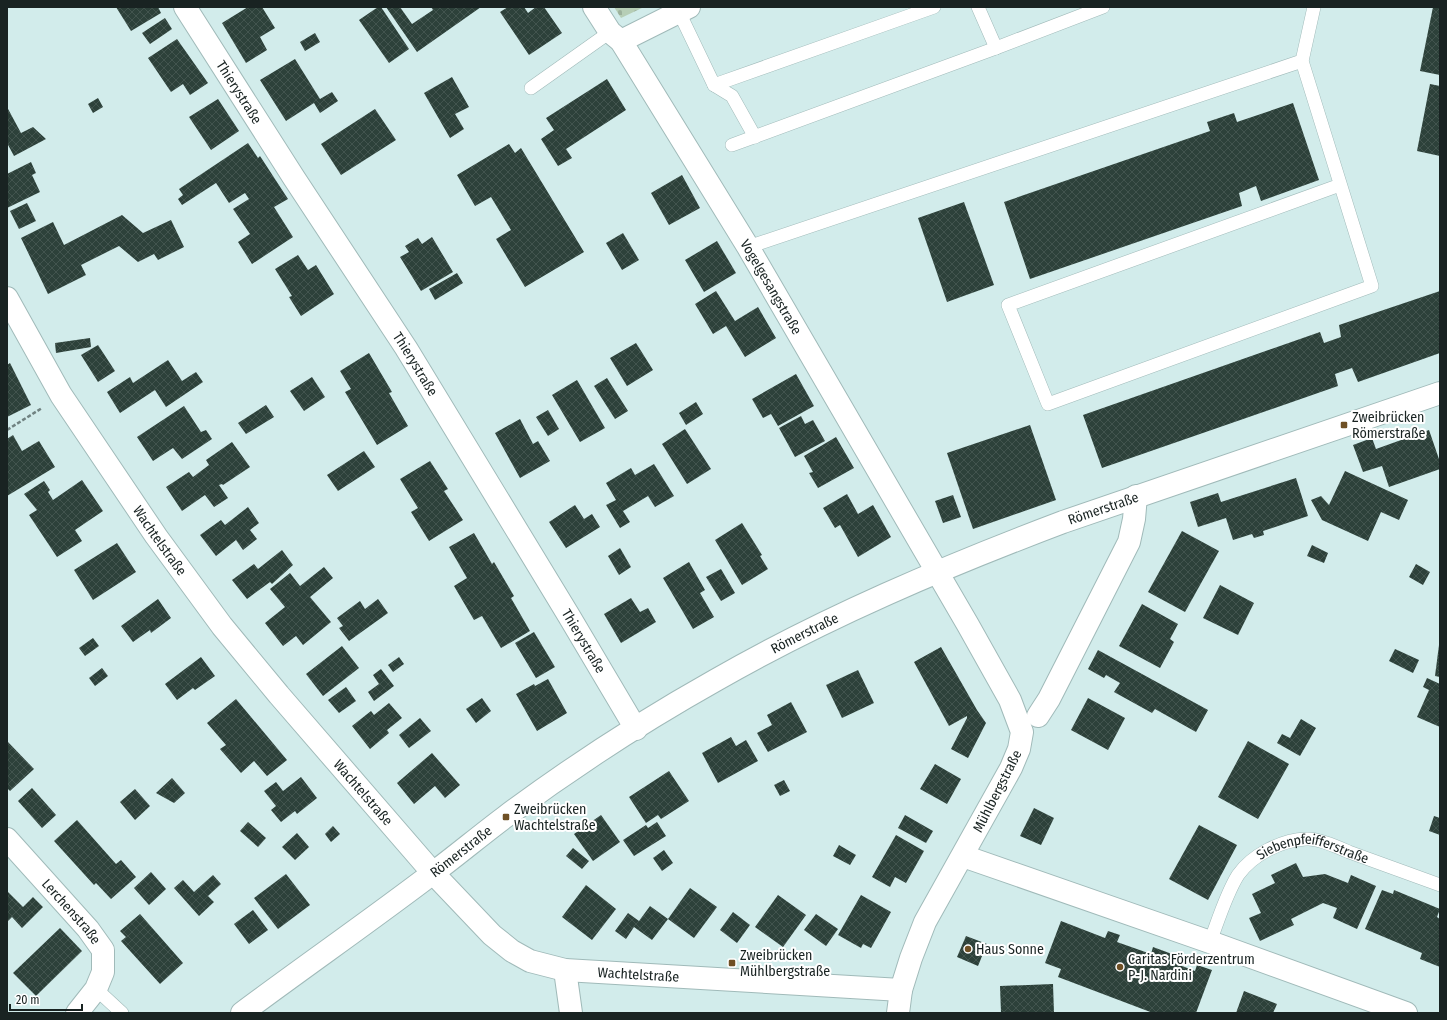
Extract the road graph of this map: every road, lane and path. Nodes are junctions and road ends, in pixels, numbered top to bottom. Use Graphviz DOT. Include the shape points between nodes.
graph roads {
  1 [pos="185,7"];
  2 [pos="594,7"];
  3 [pos="934,7"];
  4 [pos="978,7"];
  5 [pos="1103,7"];
  6 [pos="1314,7"];
  7 [pos="684,10"];
  8 [pos="616,37"];
  9 [pos="996,48"];
  10 [pos="1302,62"];
  11 [pos="714,86"];
  12 [pos="531,88"];
  13 [pos="754,137"];
  14 [pos="732,145"];
  15 [pos="1340,185"];
  16 [pos="748,247"];
  17 [pos="7,298"];
  18 [pos="1440,393"];
  19 [pos="61,395"];
  20 [pos="7,430"];
  21 [pos="1136,496"];
  22 [pos="938,573"];
  23 [pos="1038,716"];
  24 [pos="636,729"];
  25 [pos="7,839"];
  26 [pos="963,856"];
  27 [pos="433,873"];
  28 [pos="1440,885"];
  29 [pos="1210,942"];
  30 [pos="565,970"];
  31 [pos="96,989"];
  32 [pos="901,990"];
  33 [pos="77,1013"];
  34 [pos="122,1013"];
  35 [pos="242,1013"];
  36 [pos="571,1013"];
  37 [pos="898,1013"];
  38 [pos="1406,1013"];
  1 -- 24 [label="street, Thierystraße" via="406,348"];
  2 -- 8 [label="street, Vogelgesangstraße"];
  3 -- 11 [label="lane"];
  4 -- 9 [label="lane"];
  5 -- 9 [label="lane"];
  6 -- 10 [label="lane"];
  7 -- 8 [label="street"];
  7 -- 11 [label="lane"];
  8 -- 12 [label="lane"];
  8 -- 16 [label="street, Vogelgesangstraße"];
  9 -- 13 [label="lane"];
  10 -- 15 [label="lane"];
  10 -- 16 [label="lane"];
  11 -- 13 [label="lane" via="732,96"];
  13 -- 14 [label="lane"];
  15 -- 15 [label="lane" via="1372,286 1048,404 1008,305"];
  16 -- 22 [label="street, Vogelgesangstraße"];
  17 -- 19 [label="street, Wachtelstraße"];
  18 -- 21 [label="street, Römerstraße"];
  19 -- 20 [label="path"];
  19 -- 27 [label="street, Wachtelstraße" via="156,536 222,626"];
  21 -- 22 [label="street, Römerstraße" via="1001,545"];
  21 -- 23 [label="street" via="1129,542"];
  22 -- 24 [label="street, Römerstraße" via="790,640 716,680"];
  22 -- 26 [label="street, Mühlbergstraße" via="1010,700 1022,732 1019,749 1011,768"];
  24 -- 27 [label="street, Römerstraße" via="569,772"];
  25 -- 31 [label="street, Lerchenstraße" via="88,929 103,950 103,972"];
  26 -- 29 [label="street"];
  26 -- 32 [label="street, Mühlbergstraße" via="925,922"];
  27 -- 30 [label="street, Wachtelstraße" via="492,935 512,951 530,961"];
  27 -- 35 [label="street, Römerstraße"];
  28 -- 29 [label="lane, Siebenpfeifferstraße" via="1330,844 1307,838 1289,841 1270,848 1249,862 1238,875"];
  29 -- 38 [label="street"];
  30 -- 32 [label="street, Wachtelstraße"];
  30 -- 36 [label="street"];
  31 -- 33 [label="street, Lerchenstraße"];
  31 -- 34 [label="lane"];
  32 -- 37 [label="street, Mühlbergstraße"];
}
